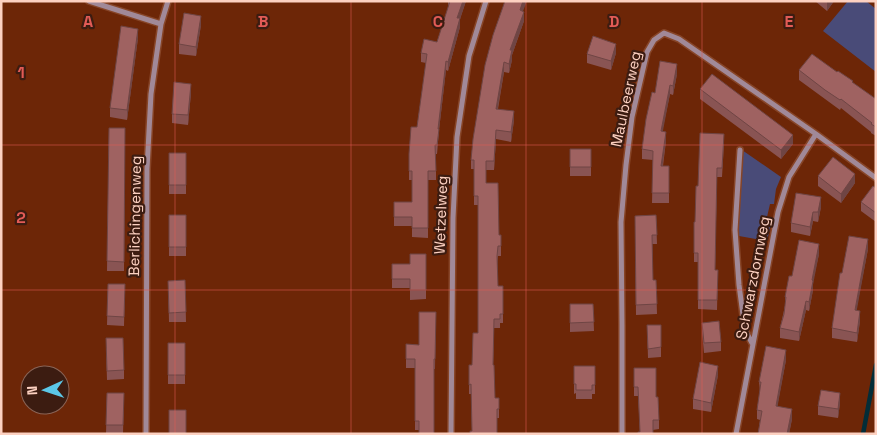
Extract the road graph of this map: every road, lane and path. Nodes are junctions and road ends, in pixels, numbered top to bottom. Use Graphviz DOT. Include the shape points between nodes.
graph roads {
  1 [pos="89,1"];
  2 [pos="168,1"];
  3 [pos="486,1"];
  4 [pos="161,24"];
  5 [pos="816,134"];
  6 [pos="740,150"];
  7 [pos="876,178"];
  8 [pos="753,344"];
  9 [pos="146,434"];
  10 [pos="451,434"];
  11 [pos="622,434"];
  12 [pos="736,434"];
  1 -- 4 [label="street"];
  2 -- 4 [label="street, Berlichingenweg"];
  3 -- 10 [label="street, Wetzelweg" via="469,56 457,137"];
  4 -- 9 [label="street, Berlichingenweg" via="151,94 147,169"];
  5 -- 7 [label="street, Maulbeerweg"];
  5 -- 8 [label="street, Schwarzdornweg" via="789,177 778,212"];
  5 -- 11 [label="street, Maulbeerweg" via="679,39 664,32 646,52 632,116 622,212"];
  6 -- 8 [label="street" via="735,230 746,330"];
  8 -- 12 [label="street, Schwarzdornweg"];
}
